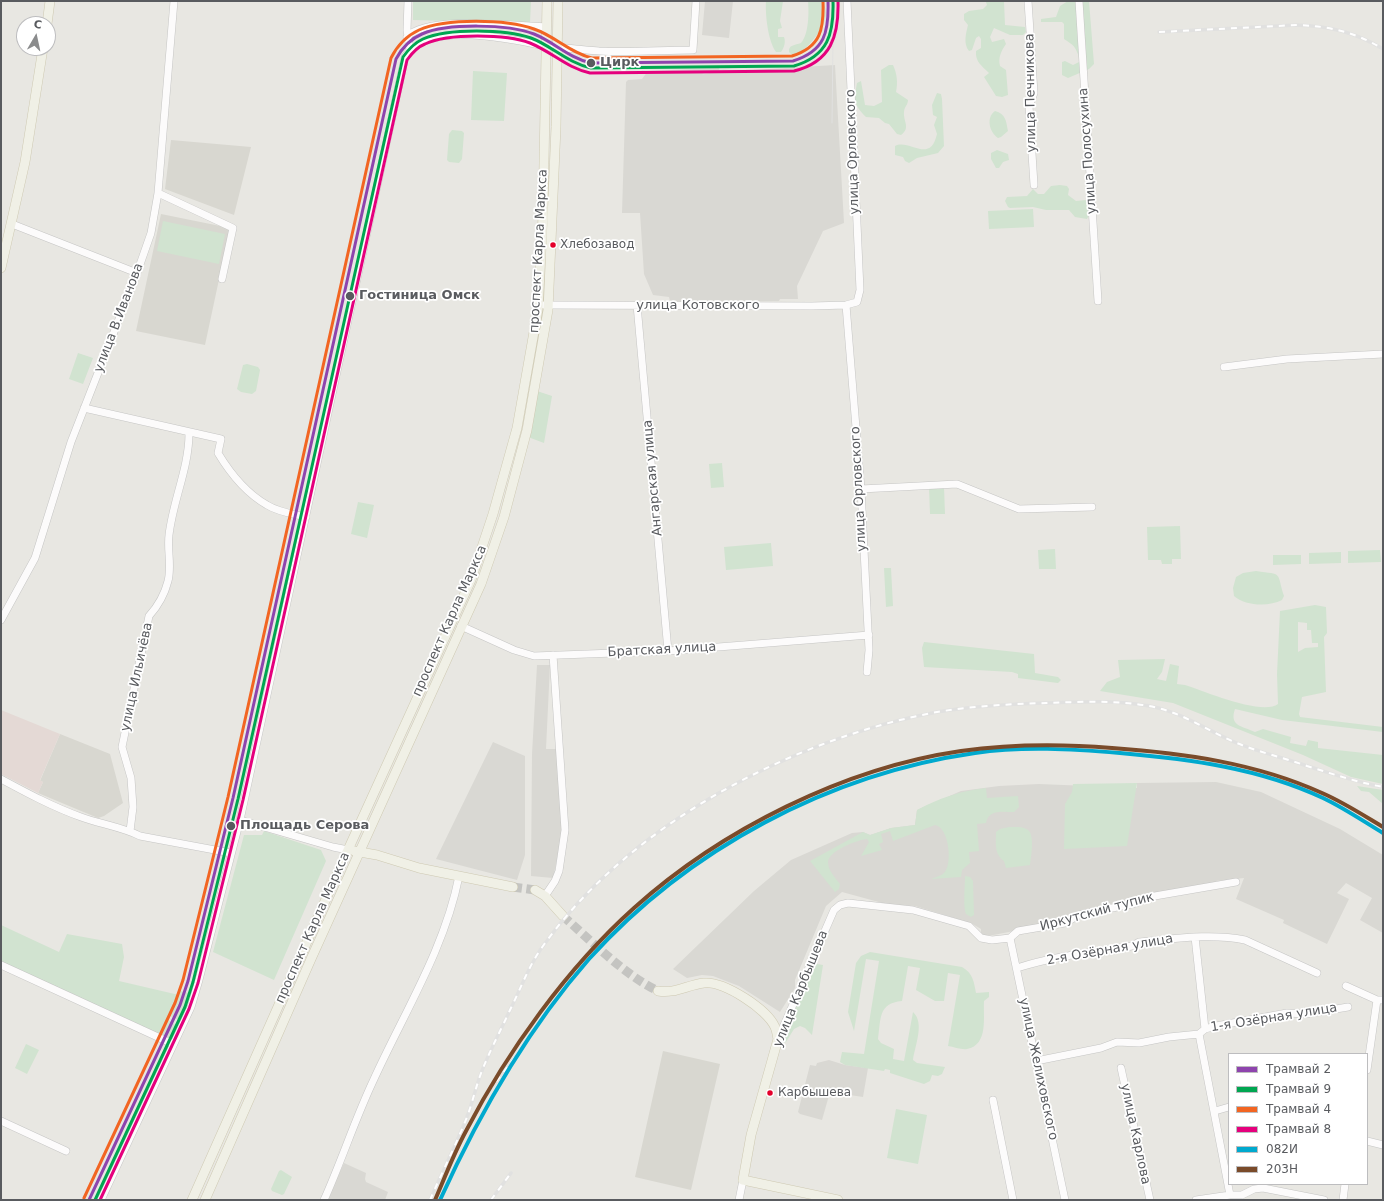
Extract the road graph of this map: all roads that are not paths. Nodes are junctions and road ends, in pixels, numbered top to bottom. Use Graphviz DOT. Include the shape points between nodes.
graph roads {
  1 [pos="50,1"];
  2 [pos="174,1"];
  3 [pos="408,1"];
  4 [pos="547,1"];
  5 [pos="558,1"];
  6 [pos="696,1"];
  7 [pos="847,1"];
  8 [pos="1028,1"];
  9 [pos="1079,1"];
  10 [pos="48,16"];
  11 [pos="546,27"];
  12 [pos="407,37"];
  13 [pos="546,45"];
  14 [pos="556,47"];
  15 [pos="410,50"];
  16 [pos="42,56"];
  17 [pos="1034,185"];
  18 [pos="158,193"];
  19 [pos="12,224"];
  20 [pos="1,268"];
  21 [pos="137,273"];
  22 [pos="222,279"];
  23 [pos="1098,301"];
  24 [pos="857,302"];
  25 [pos="538,304"];
  26 [pos="549,305"];
  27 [pos="637,305"];
  28 [pos="846,305"];
  29 [pos="1383,354"];
  30 [pos="1224,367"];
  31 [pos="84,408"];
  32 [pos="189,433"];
  33 [pos="860,490"];
  34 [pos="1092,507"];
  35 [pos="306,517"];
  36 [pos="1,620"];
  37 [pos="461,626"];
  38 [pos="869,635"];
  39 [pos="668,651"];
  40 [pos="553,655"];
  41 [pos="867,672"];
  42 [pos="1,779"];
  43 [pos="240,820"];
  44 [pos="130,831"];
  45 [pos="348,850"];
  46 [pos="359,852"];
  47 [pos="231,853"];
  48 [pos="459,876"];
  49 [pos="1236,882"];
  50 [pos="512,886"];
  51 [pos="535,890"];
  52 [pos="545,896"];
  53 [pos="848,903"];
  54 [pos="563,916"];
  55 [pos="1194,937"];
  56 [pos="1010,938"];
  57 [pos="1,965"];
  58 [pos="1017,968"];
  59 [pos="1318,972"];
  60 [pos="1346,986"];
  61 [pos="658,991"];
  62 [pos="1380,1000"];
  63 [pos="1348,1007"];
  64 [pos="1202,1032"];
  65 [pos="265,1036"];
  66 [pos="778,1039"];
  67 [pos="275,1041"];
  68 [pos="173,1044"];
  69 [pos="1036,1061"];
  70 [pos="1368,1065"];
  71 [pos="1121,1068"];
  72 [pos="993,1100"];
  73 [pos="1228,1107"];
  74 [pos="1215,1111"];
  75 [pos="1,1121"];
  76 [pos="1368,1141"];
  77 [pos="1383,1145"];
  78 [pos="66,1151"];
  79 [pos="743,1180"];
  80 [pos="1345,1185"];
  81 [pos="1230,1195"];
  82 [pos="100,1200"];
  83 [pos="192,1200"];
  84 [pos="205,1200"];
  85 [pos="324,1200"];
  86 [pos="739,1200"];
  87 [pos="838,1200"];
  88 [pos="1013,1200"];
  89 [pos="1065,1200"];
  90 [pos="1150,1200"];
  91 [pos="1196,1200"];
  92 [pos="1324,1200"];
  93 [pos="1343,1200"];
  1 -- 10 [label="main road"];
  2 -- 18 [label="street, улица В.Иванова"];
  3 -- 12 [label="street"];
  4 -- 11 [label="main road, проспект Карла Маркса"];
  5 -- 14 [label="main road, проспект Карла Маркса"];
  6 -- 14 [label="street" via="693,50 601,51"];
  7 -- 24 [label="street, улица Орловского" via="860,290"];
  8 -- 17 [label="street, улица Печникова" via="1034,92 1029,106"];
  9 -- 23 [label="street, улица Полосухина"];
  11 -- 12 [label="street" via="447,23 422,28"];
  11 -- 13 [label="main road, проспект Карла Маркса"];
  12 -- 15 [label="street"];
  13 -- 14 [label="street"];
  13 -- 15 [label="street" via="499,37 450,36 428,40"];
  13 -- 25 [label="main road, проспект Карла Маркса" via="543,216"];
  14 -- 26 [label="main road, проспект Карла Маркса" via="556,127"];
  15 -- 35 [label="street" via="399,81"];
  16 -- 19 [label="main road"];
  18 -- 21 [label="street, улица В.Иванова" via="151,233"];
  18 -- 22 [label="street" via="233,228"];
  19 -- 20 [label="main road"];
  19 -- 21 [label="street"];
  21 -- 31 [label="street, улица В.Иванова"];
  24 -- 28 [label="street, улица Котовского"];
  25 -- 26 [label="street, улица Котовского"];
  25 -- 45 [label="main road, проспект Карла Маркса" via="517,428 483,548 458,609"];
  26 -- 27 [label="street, улица Котовского"];
  26 -- 37 [label="main road, проспект Карла Маркса" via="521,456 484,577"];
  27 -- 28 [label="street, улица Котовского"];
  27 -- 39 [label="street, Ангарская улица"];
  28 -- 33 [label="street, улица Орловского"];
  29 -- 30 [label="street"];
  31 -- 32 [label="street"];
  31 -- 36 [label="street, улица В.Иванова" via="35,558"];
  32 -- 35 [label="street" via="221,439 218,452 228,470 245,488 266,505"];
  32 -- 44 [label="street, улица Ильичёва" via="187,459 169,533 168,582 157,607 149,616 122,747 131,778 133,807"];
  33 -- 34 [label="street" via="957,484 1019,509"];
  33 -- 38 [label="street, улица Орловского"];
  35 -- 43 [label="street"];
  37 -- 40 [label="street, Братская улица" via="526,654"];
  37 -- 46 [label="main road, проспект Карла Маркса"];
  38 -- 39 [label="street, Братская улица"];
  38 -- 41 [label="street, улица Орловского"];
  39 -- 40 [label="street, Братская улица"];
  40 -- 52 [label="street" via="565,830 559,871"];
  42 -- 44 [label="street" via="38,799 81,817"];
  43 -- 45 [label="street"];
  43 -- 47 [label="street"];
  44 -- 47 [label="street" via="140,836"];
  45 -- 46 [label="main road"];
  45 -- 65 [label="main road, проспект Карла Маркса"];
  46 -- 48 [label="main road"];
  46 -- 67 [label="main road, проспект Карла Маркса"];
  47 -- 68 [label="street" via="194,998"];
  48 -- 50 [label="main road"];
  48 -- 85 [label="street" via="454,901 441,938 373,1082"];
  49 -- 56 [label="street, Иркутский тупик" via="1149,897 1136,903 1079,915 1065,923 1018,931"];
  51 -- 52 [label="main road"];
  52 -- 54 [label="main road"];
  53 -- 56 [label="street, Иркутский тупик" via="913,910 969,926 981,938"];
  53 -- 66 [label="street, улица Карбышева" via="834,910"];
  55 -- 58 [label="street, 2-я Озёрная улица" via="1139,942 1132,946 1078,954"];
  55 -- 59 [label="street, 2-я Озёрная улица" via="1245,940"];
  55 -- 64 [label="street"];
  56 -- 58 [label="street, улица Желиховского"];
  57 -- 68 [label="street"];
  58 -- 69 [label="street, улица Желиховского"];
  60 -- 62 [label="street"];
  61 -- 66 [label="main road" via="668,993 704,983 729,989 769,1018 776,1028"];
  62 -- 70 [label="street"];
  63 -- 64 [label="street, 1-я Озёрная улица" via="1306,1014 1287,1013"];
  64 -- 69 [label="street, 1-я Озёрная улица" via="1139,1043 1116,1042 1102,1048"];
  64 -- 74 [label="street" via="1206,1077"];
  65 -- 67 [label="main road"];
  65 -- 83 [label="main road, проспект Карла Маркса"];
  66 -- 79 [label="main road, улица Карбышева" via="751,1134"];
  67 -- 84 [label="main road, проспект Карла Маркса"];
  68 -- 82 [label="street"];
  69 -- 89 [label="street, улица Желиховского"];
  71 -- 90 [label="street, улица Карлова"];
  72 -- 88 [label="street"];
  73 -- 74 [label="street"];
  74 -- 81 [label="street" via="1220,1153"];
  75 -- 78 [label="street"];
  76 -- 77 [label="street"];
  79 -- 86 [label="street, улица Карбышева"];
  79 -- 87 [label="main road"];
  80 -- 93 [label="street"];
  81 -- 91 [label="street"];
  81 -- 92 [label="street" via="1242,1195 1254,1188 1263,1188"];
}
